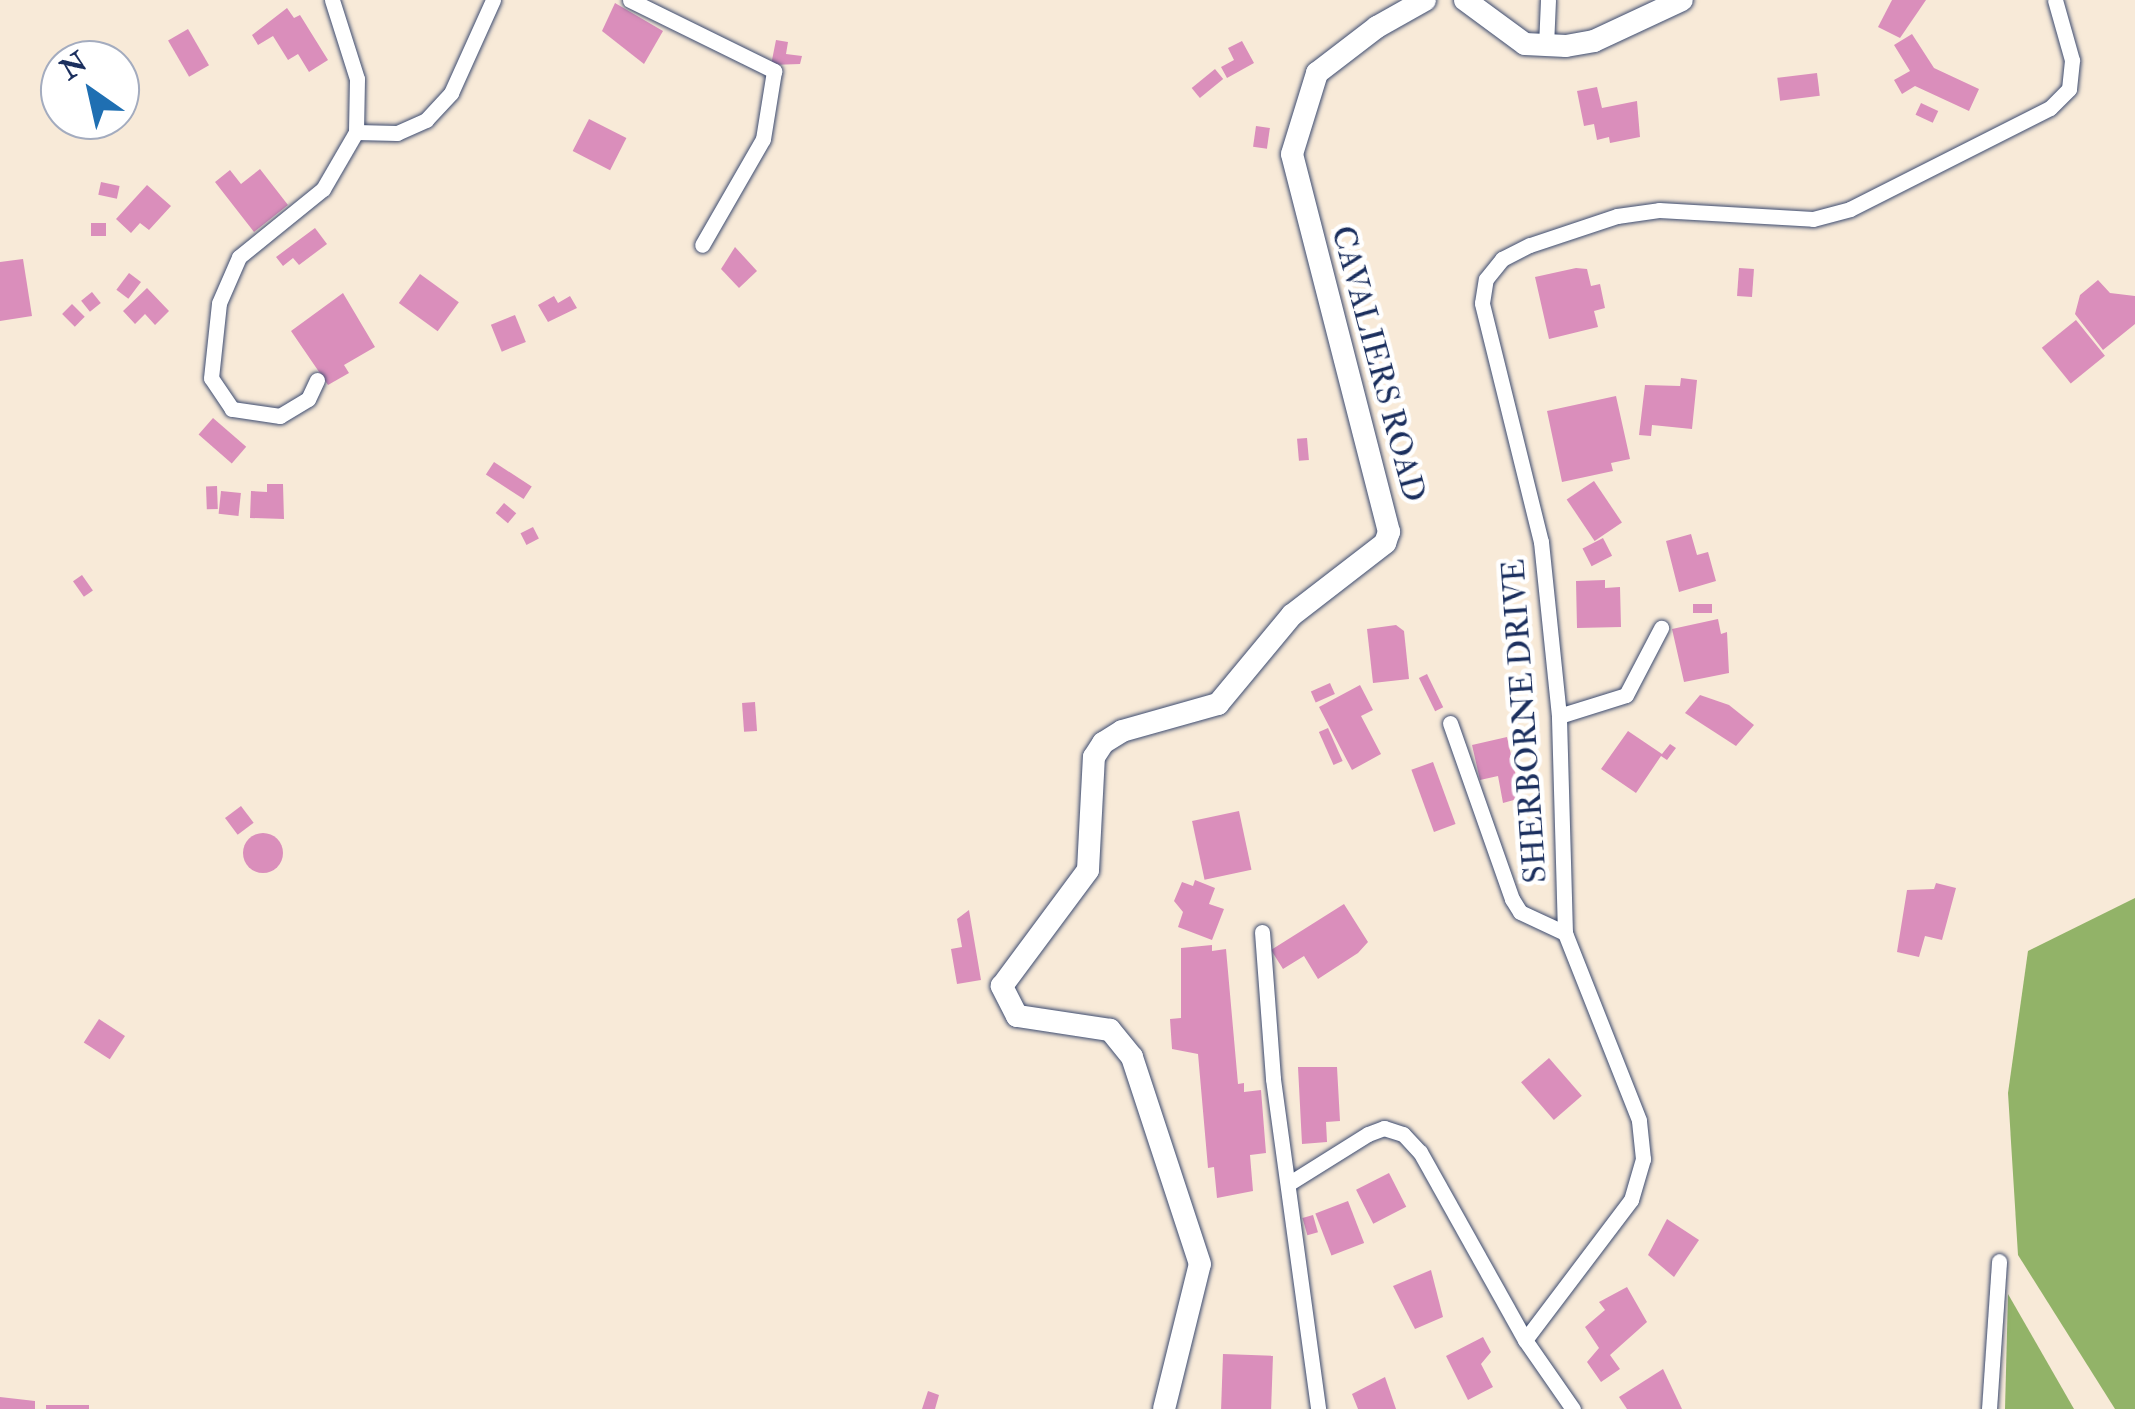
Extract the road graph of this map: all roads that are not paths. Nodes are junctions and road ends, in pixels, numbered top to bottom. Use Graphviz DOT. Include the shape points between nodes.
graph roads {
  1 [pos="332,0"];
  2 [pos="493,0"];
  3 [pos="630,0"];
  4 [pos="1425,0"];
  5 [pos="1465,0"];
  6 [pos="1548,0"];
  7 [pos="1682,0"];
  8 [pos="2055,0"];
  9 [pos="1546,46"];
  10 [pos="356,132"];
  11 [pos="702,244"];
  12 [pos="317,380"];
  13 [pos="1662,628"];
  14 [pos="1559,716"];
  15 [pos="1450,723"];
  16 [pos="1262,932"];
  17 [pos="1565,934"];
  18 [pos="1288,1184"];
  19 [pos="1999,1261"];
  20 [pos="1525,1340"];
  21 [pos="1164,1409"];
  22 [pos="1318,1409"];
  23 [pos="1573,1409"];
  24 [pos="1989,1409"];
  1 -- 10 [label="street" via="356,79"];
  2 -- 10 [label="street" via="451,94 426,120 397,133"];
  3 -- 11 [label="street" via="774,71 763,140"];
  4 -- 21 [label="main road, CAVALIERS ROAD" via="1318,73 1292,154 1389,532 1385,544 1292,615 1218,704 1122,731 1103,743 1094,757 1088,870 1002,986 1017,1016 1110,1030 1132,1057 1200,1264"];
  5 -- 9 [label="main road" via="1510,37"];
  6 -- 9 [label="street"];
  7 -- 9 [label="main road" via="1594,41"];
  8 -- 14 [label="street, SHERBORNE DRIVE" via="2072,60 2069,89 2050,108 1850,209 1813,219 1660,210 1617,216 1530,245 1502,259 1486,279 1482,303 1541,542"];
  10 -- 12 [label="street" via="323,189 239,257 220,303 211,378 232,409 280,416 308,399"];
  13 -- 14 [label="street" via="1626,695"];
  14 -- 17 [label="street, SHERBORNE DRIVE"];
  15 -- 17 [label="street" via="1512,899 1520,912"];
  16 -- 18 [label="street"];
  17 -- 20 [label="street, SHERBORNE DRIVE" via="1638,1120 1642,1159 1630,1200"];
  18 -- 20 [label="street" via="1368,1134 1384,1128 1403,1134 1420,1152"];
  18 -- 22 [label="street"];
  19 -- 24 [label="street"];
  20 -- 23 [label="street"];
}
